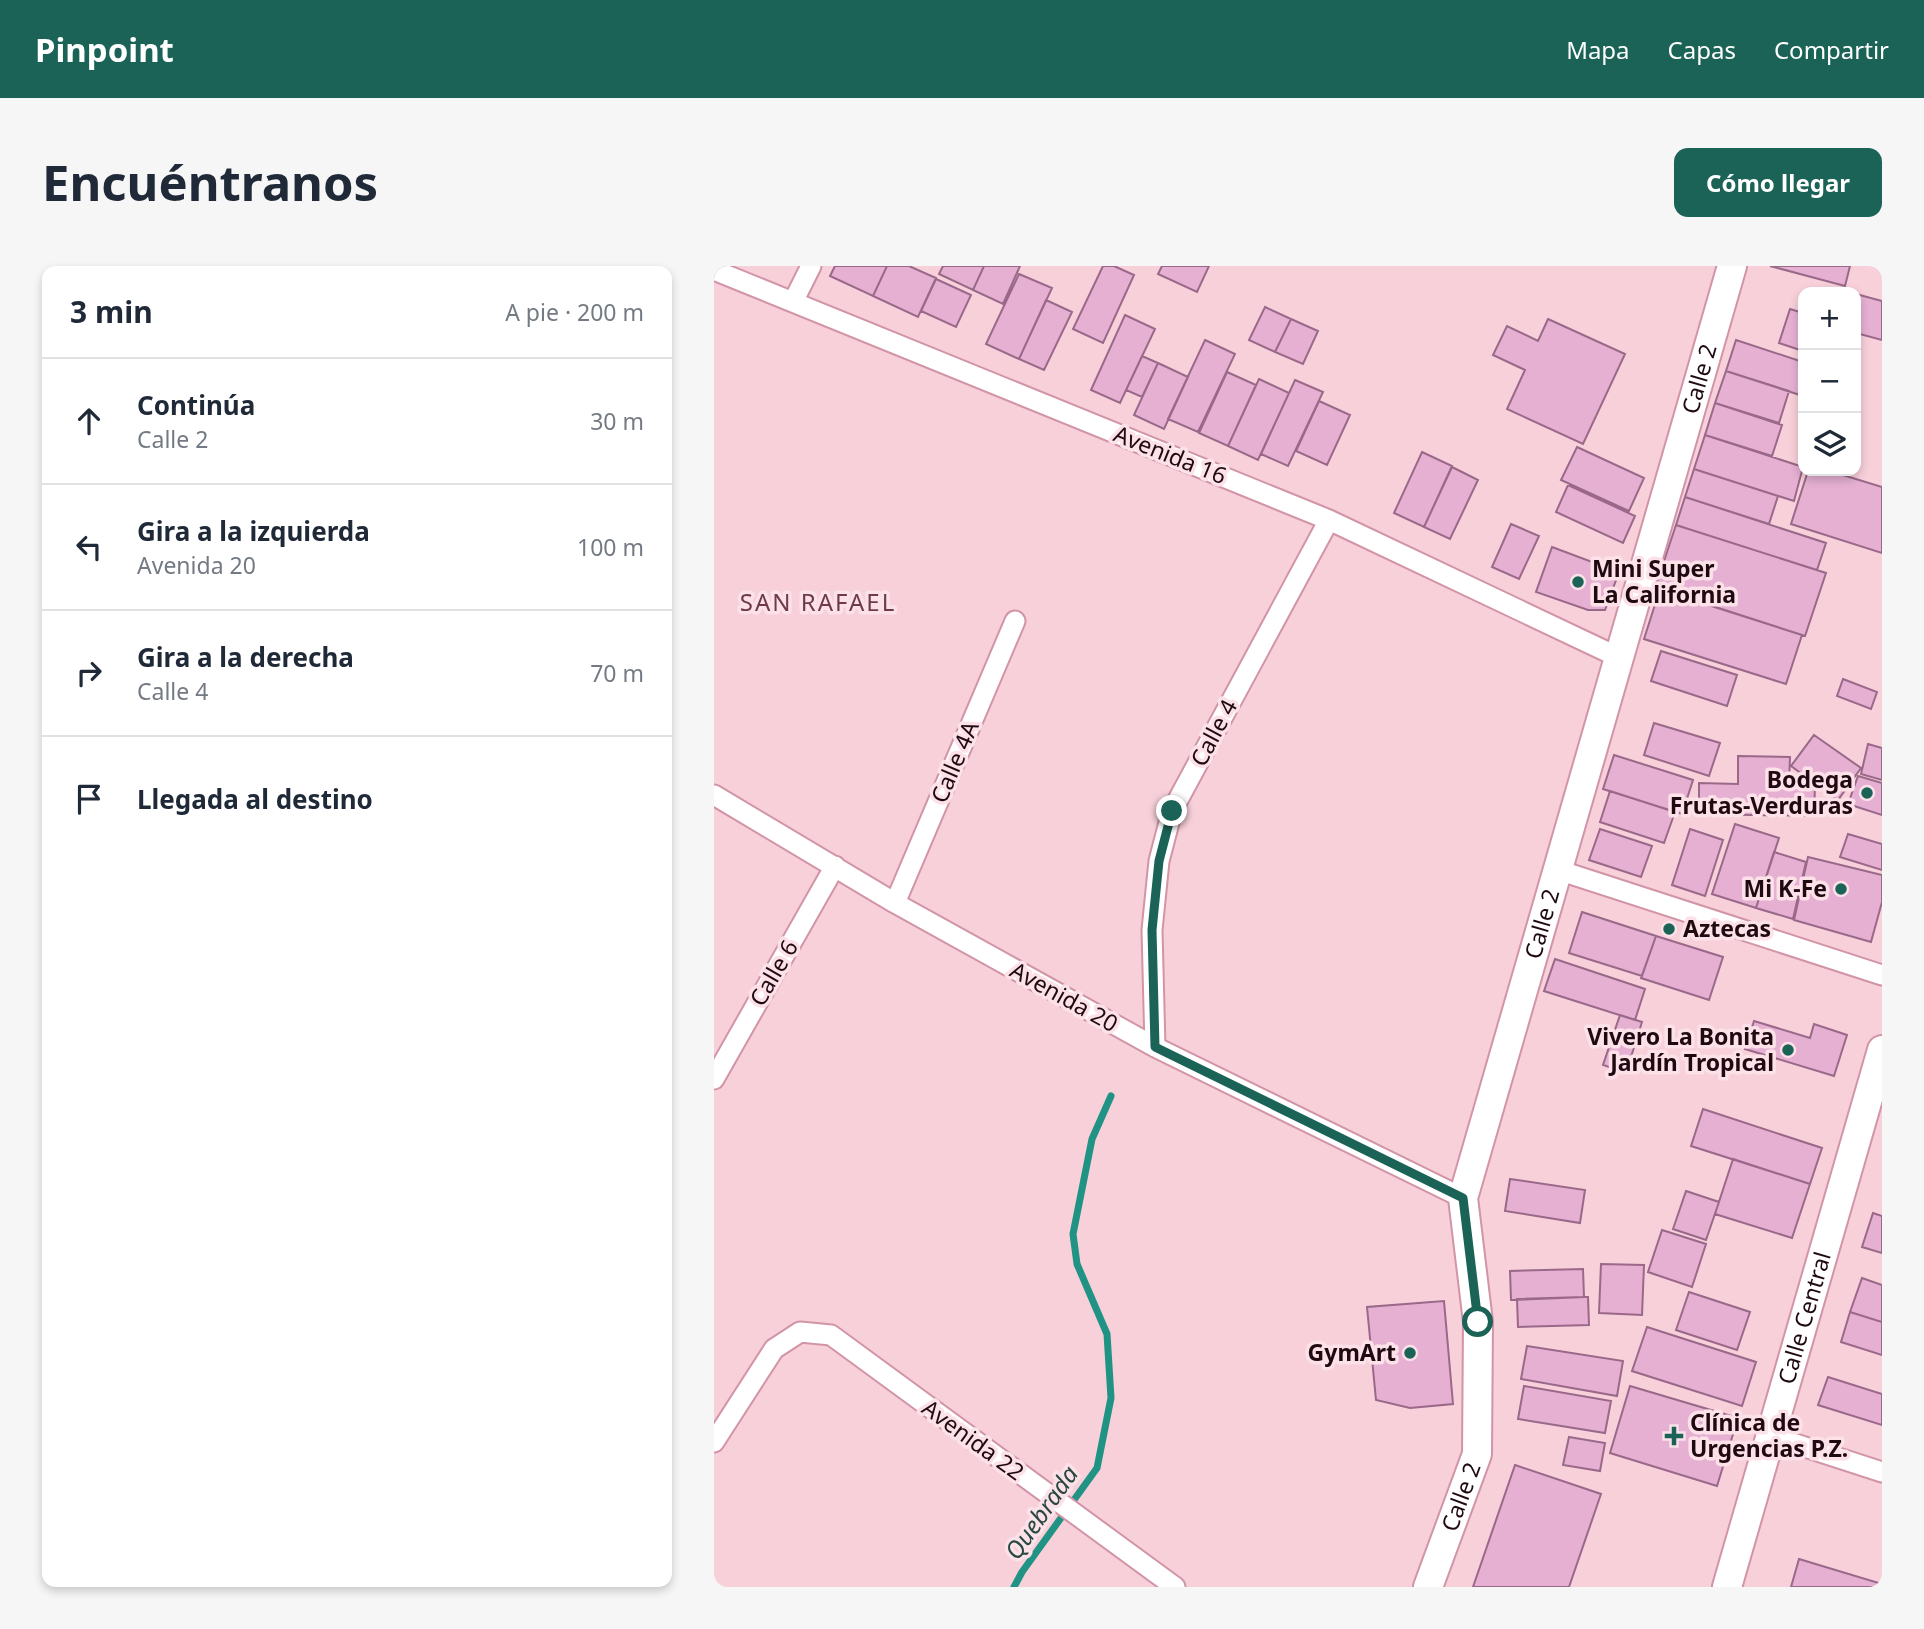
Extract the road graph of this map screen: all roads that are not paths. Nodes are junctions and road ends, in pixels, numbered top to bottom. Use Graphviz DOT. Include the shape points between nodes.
graph roads {
  1 [pos="811,266"];
  2 [pos="1732,266"];
  3 [pos="714,270"];
  4 [pos="793,302"];
  5 [pos="1329,520"];
  6 [pos="1015,621"];
  7 [pos="1618,657"];
  8 [pos="714,795"];
  9 [pos="835,866"];
  10 [pos="1558,870"];
  11 [pos="895,903"];
  12 [pos="1882,975"];
  13 [pos="1155,1047"];
  14 [pos="1882,1050"];
  15 [pos="719,1057"];
  16 [pos="714,1079"];
  17 [pos="1463,1198"];
  18 [pos="1771,1436"];
  19 [pos="714,1442"];
  20 [pos="1882,1472"];
  21 [pos="1175,1587"];
  22 [pos="1428,1587"];
  23 [pos="1727,1587"];
  1 -- 4 [label="street"];
  2 -- 7 [label="main road, Calle 2"];
  3 -- 4 [label="street, Avenida 16"];
  4 -- 5 [label="street, Avenida 16"];
  5 -- 7 [label="street, Avenida 16"];
  5 -- 13 [label="street, Calle 4" via="1172,811 1159,861 1152,930"];
  6 -- 11 [label="street, Calle 4A"];
  7 -- 10 [label="main road, Calle 2"];
  8 -- 9 [label="street, Avenida 20"];
  9 -- 11 [label="street, Avenida 20"];
  9 -- 15 [label="street, Calle 6"];
  10 -- 12 [label="street"];
  10 -- 17 [label="main road, Calle 2"];
  11 -- 13 [label="street, Avenida 20"];
  13 -- 17 [label="street, Avenida 20"];
  14 -- 18 [label="main road, Calle Central"];
  15 -- 16 [label="street, Calle 6"];
  17 -- 22 [label="main road, Calle 2" via="1478,1322 1477,1454"];
  18 -- 20 [label="street"];
  18 -- 23 [label="main road, Calle Central"];
  19 -- 21 [label="street, Avenida 22" via="775,1349 800,1332 831,1335"];
}
